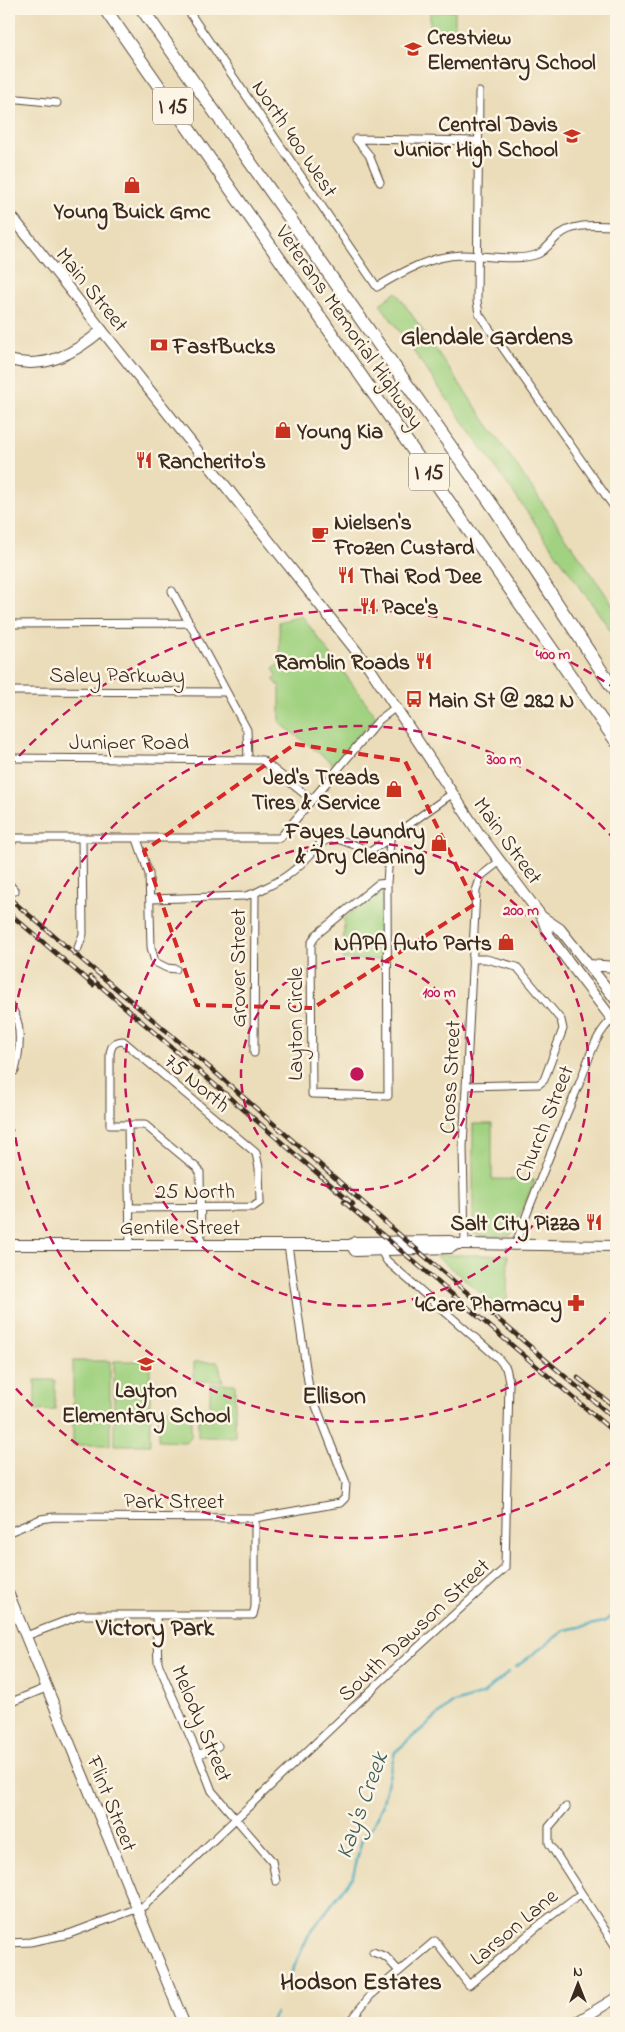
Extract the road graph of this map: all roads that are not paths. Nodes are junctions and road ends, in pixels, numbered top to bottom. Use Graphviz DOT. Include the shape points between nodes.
graph roads {
  1 [pos="106,9"];
  2 [pos="142,9"];
  3 [pos="187,9"];
  4 [pos="479,92"];
  5 [pos="9,98"];
  6 [pos="57,103"];
  7 [pos="478,141"];
  8 [pos="380,182"];
  9 [pos="9,213"];
  10 [pos="616,226"];
  11 [pos="477,256"];
  12 [pos="102,330"];
  13 [pos="9,360"];
  14 [pos="616,510"];
  15 [pos="172,591"];
  16 [pos="190,623"];
  17 [pos="9,624"];
  18 [pos="9,692"];
  19 [pos="225,692"];
  20 [pos="616,693"];
  21 [pos="396,707"];
  22 [pos="616,741"];
  23 [pos="9,758"];
  24 [pos="248,760"];
  25 [pos="453,793"];
  26 [pos="312,800"];
  27 [pos="11,837"];
  28 [pos="82,838"];
  29 [pos="137,839"];
  30 [pos="390,840"];
  31 [pos="9,849"];
  32 [pos="500,861"];
  33 [pos="387,883"];
  34 [pos="9,884"];
  35 [pos="15,891"];
  36 [pos="255,893"];
  37 [pos="151,899"];
  38 [pos="542,917"];
  39 [pos="78,948"];
  40 [pos="472,959"];
  41 [pos="589,965"];
  42 [pos="616,967"];
  43 [pos="176,969"];
  44 [pos="614,993"];
  45 [pos="9,1005"];
  46 [pos="615,1020"];
  47 [pos="254,1053"];
  48 [pos="12,1071"];
  49 [pos="466,1086"];
  50 [pos="128,1125"];
  51 [pos="258,1204"];
  52 [pos="201,1207"];
  53 [pos="130,1208"];
  54 [pos="461,1244"];
  55 [pos="9,1245"];
  56 [pos="130,1245"];
  57 [pos="201,1245"];
  58 [pos="288,1245"];
  59 [pos="351,1245"];
  60 [pos="515,1246"];
  61 [pos="616,1246"];
  62 [pos="381,1251"];
  63 [pos="256,1518"];
  64 [pos="9,1532"];
  65 [pos="9,1596"];
  66 [pos="156,1617"];
  67 [pos="26,1636"];
  68 [pos="46,1688"];
  69 [pos="9,1703"];
  70 [pos="218,1746"];
  71 [pos="198,1755"];
  72 [pos="566,1807"];
  73 [pos="235,1821"];
  74 [pos="276,1881"];
  75 [pos="580,1894"];
  76 [pos="136,1909"];
  77 [pos="9,1943"];
  78 [pos="616,1947"];
  79 [pos="373,1952"];
  80 [pos="398,1970"];
  81 [pos="616,1998"];
  82 [pos="184,2023"];
  83 [pos="348,2023"];
  84 [pos="575,2023"];
  1 -- 22 [label="highway, Veterans Memorial Highway / I 15"];
  2 -- 20 [label="highway, Veterans Memorial Highway / I 15" via="495,508"];
  3 -- 11 [label="street, North 400 West" via="377,286 423,262"];
  4 -- 7 [label="street"];
  5 -- 6 [label="street"];
  7 -- 8 [label="street" via="356,139 369,155"];
  7 -- 11 [label="street"];
  9 -- 12 [label="main road, Main Street"];
  10 -- 11 [label="street" via="585,225 568,229 538,254"];
  11 -- 14 [label="street" via="480,314"];
  12 -- 13 [label="main road" via="83,346 56,360 27,364"];
  12 -- 21 [label="main road, Main Street" via="297,574"];
  15 -- 16 [label="street"];
  16 -- 17 [label="street"];
  16 -- 19 [label="street"];
  18 -- 19 [label="street, Saley Parkway"];
  19 -- 24 [label="street" via="247,730"];
  21 -- 25 [label="main road, Main Street"];
  21 -- 26 [label="street" via="379,720"];
  23 -- 24 [label="street, Juniper Road"];
  24 -- 26 [label="street, Juniper Road" via="267,762"];
  25 -- 30 [label="street"];
  25 -- 32 [label="main road, Main Street"];
  26 -- 29 [label="street" via="280,838"];
  27 -- 28 [label="street"];
  27 -- 31 [label="street"];
  28 -- 29 [label="street"];
  28 -- 39 [label="street" via="83,934"];
  29 -- 37 [label="street" via="149,874"];
  30 -- 33 [label="street, Layton Circle"];
  30 -- 36 [label="street, Grover Street" via="370,852 343,839 328,838 289,874"];
  32 -- 38 [label="main road, Main Street"];
  32 -- 40 [label="street, Cross Street" via="482,874 477,884"];
  33 -- 33 [label="street, Layton Circle" via="378,884 316,935 311,944 312,1094 388,1096"];
  34 -- 35 [label="street"];
  36 -- 37 [label="street"];
  36 -- 47 [label="street, Grover Street"];
  37 -- 43 [label="street" via="151,947 155,962"];
  38 -- 41 [label="main road, Main Street" via="560,929"];
  38 -- 46 [label="main road, Main Street" via="549,936"];
  40 -- 49 [label="street, Cross Street"];
  40 -- 49 [label="street" via="517,967 561,1020 564,1029 544,1080 539,1084"];
  41 -- 42 [label="main road"];
  41 -- 44 [label="main road, Main Street"];
  45 -- 48 [label="street" via="16,1013 20,1053"];
  46 -- 60 [label="street, Church Street" via="605,1025 542,1173"];
  49 -- 54 [label="street, Cross Street"];
  50 -- 51 [label="street, 75 North" via="110,1125 110,1053 112,1045 123,1041 256,1153 260,1168"];
  50 -- 52 [label="street" via="145,1125 200,1172"];
  50 -- 53 [label="street"];
  51 -- 52 [label="street, 25 North" via="253,1207"];
  52 -- 53 [label="street, 25 North"];
  52 -- 57 [label="street"];
  53 -- 56 [label="street"];
  54 -- 59 [label="main road, Gentile Street" via="450,1240 356,1242"];
  54 -- 60 [label="main road, Gentile Street"];
  54 -- 62 [label="main road, Gentile Street" via="450,1248"];
  55 -- 56 [label="main road, Gentile Street"];
  56 -- 57 [label="main road, Gentile Street"];
  57 -- 58 [label="main road, Gentile Street"];
  58 -- 59 [label="main road, Gentile Street"];
  58 -- 63 [label="street, Park Street" via="309,1388 346,1482 345,1498 340,1503"];
  59 -- 62 [label="main road, Gentile Street" via="355,1251"];
  60 -- 61 [label="main road, Gentile Street"];
  62 -- 73 [label="street, South Dawson Street" via="387,1261 506,1368 509,1381 505,1568"];
  63 -- 64 [label="street, Park Street" via="54,1517"];
  63 -- 66 [label="street" via="256,1607 253,1616"];
  65 -- 67 [label="main road, Flint Street"];
  66 -- 67 [label="street" via="81,1615"];
  66 -- 71 [label="street, Melody Street" via="158,1662"];
  67 -- 68 [label="main road, Flint Street"];
  68 -- 69 [label="street"];
  68 -- 76 [label="main road, Flint Street"];
  70 -- 71 [label="street"];
  71 -- 73 [label="street, Melody Street" via="212,1791"];
  72 -- 75 [label="street" via="549,1827 549,1843"];
  73 -- 74 [label="street, Melody Street" via="272,1861"];
  73 -- 76 [label="street, South Dawson Street" via="154,1898"];
  75 -- 78 [label="street"];
  75 -- 80 [label="street, Larson Lane" via="469,1986 435,1941"];
  76 -- 77 [label="street, South Dawson Street" via="69,1934"];
  76 -- 82 [label="main road, Flint Street"];
  79 -- 80 [label="street" via="386,1957"];
  80 -- 83 [label="street, Larson Lane"];
  81 -- 84 [label="main road"];
}
